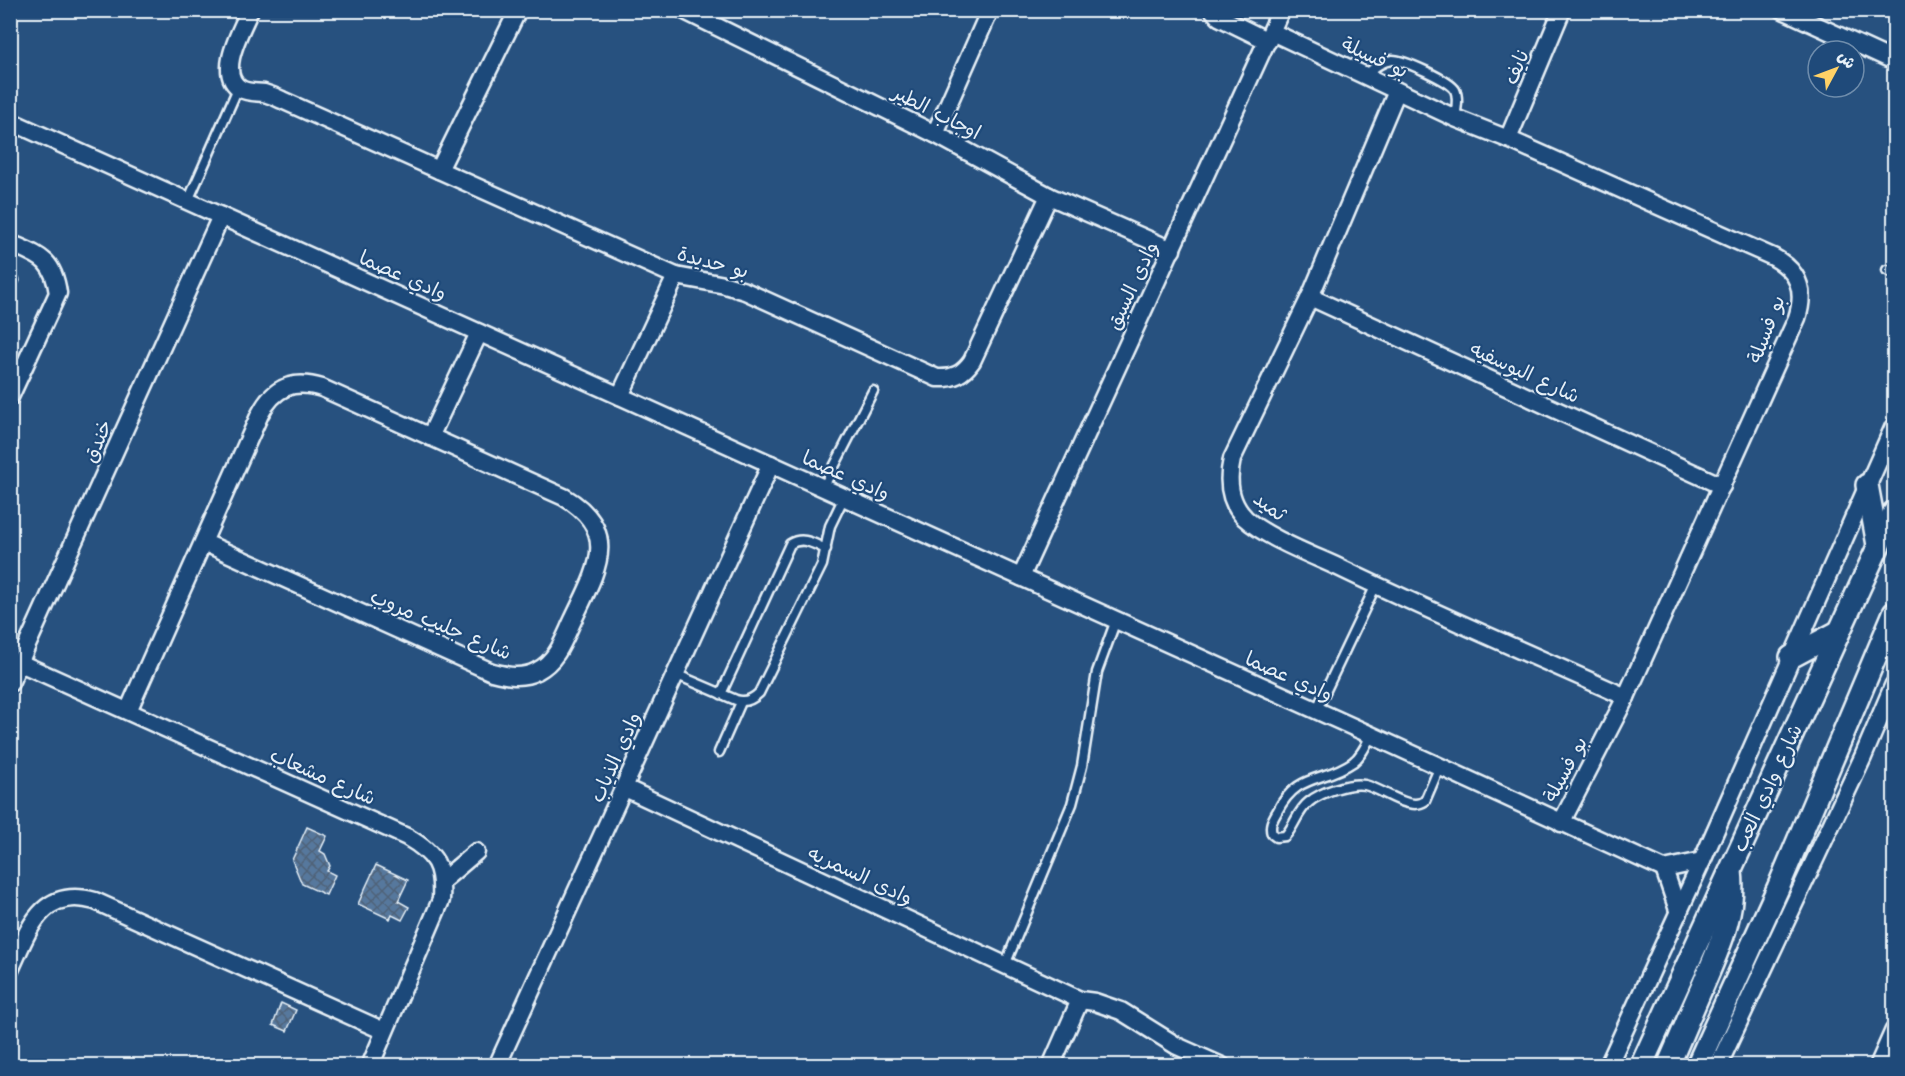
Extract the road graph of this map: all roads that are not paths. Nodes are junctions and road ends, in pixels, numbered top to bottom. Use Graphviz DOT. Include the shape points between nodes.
graph roads {
  1 [pos="250,10"];
  2 [pos="518,10"];
  3 [pos="683,10"];
  4 [pos="990,10"];
  5 [pos="1213,10"];
  6 [pos="1281,10"];
  7 [pos="1562,10"];
  8 [pos="1783,10"];
  9 [pos="1270,36"];
  10 [pos="1894,62"];
  11 [pos="1364,76"];
  12 [pos="238,88"];
  13 [pos="1397,91"];
  14 [pos="1455,118"];
  15 [pos="10,121"];
  16 [pos="935,134"];
  17 [pos="1508,139"];
  18 [pos="439,170"];
  19 [pos="1049,196"];
  20 [pos="188,201"];
  21 [pos="221,216"];
  22 [pos="10,243"];
  23 [pos="1172,250"];
  24 [pos="676,276"];
  25 [pos="1310,297"];
  26 [pos="479,333"];
  27 [pos="873,391"];
  28 [pos="620,396"];
  29 [pos="10,397"];
  30 [pos="1894,426"];
  31 [pos="430,437"];
  32 [pos="771,464"];
  33 [pos="1867,485"];
  34 [pos="1722,486"];
  35 [pos="824,488"];
  36 [pos="844,497"];
  37 [pos="1894,512"];
  38 [pos="203,542"];
  39 [pos="1878,545"];
  40 [pos="826,549"];
  41 [pos="1021,577"];
  42 [pos="1376,585"];
  43 [pos="1894,613"];
  44 [pos="1116,620"];
  45 [pos="1838,632"];
  46 [pos="1791,657"];
  47 [pos="20,663"];
  48 [pos="675,674"];
  49 [pos="10,683"];
  50 [pos="1894,684"];
  51 [pos="721,694"];
  52 [pos="1626,697"];
  53 [pos="741,702"];
  54 [pos="128,711"];
  55 [pos="1316,711"];
  56 [pos="1371,735"];
  57 [pos="719,752"];
  58 [pos="1440,766"];
  59 [pos="625,788"];
  60 [pos="1561,823"];
  61 [pos="476,852"];
  62 [pos="1702,861"];
  63 [pos="1731,867"];
  64 [pos="1664,869"];
  65 [pos="442,880"];
  66 [pos="1679,913"];
  67 [pos="1005,965"];
  68 [pos="10,969"];
  69 [pos="1080,999"];
  70 [pos="1894,1030"];
  71 [pos="384,1031"];
  72 [pos="370,1065"];
  73 [pos="497,1065"];
  74 [pos="1051,1065"];
  75 [pos="1198,1065"];
  76 [pos="1222,1065"];
  77 [pos="1608,1065"];
  78 [pos="1641,1065"];
  79 [pos="1668,1065"];
  80 [pos="1697,1065"];
  81 [pos="1718,1065"];
  82 [pos="1878,1065"];
  1 -- 12 [label="street" via="230,59"];
  2 -- 18 [label="street"];
  3 -- 16 [label="street, اوجاب الطير"];
  4 -- 16 [label="street"];
  5 -- 9 [label="street, بو فسيلة" via="1219,17"];
  6 -- 9 [label="street, وادى السيق"];
  7 -- 17 [label="street, نايف"];
  8 -- 10 [label="street"];
  9 -- 11 [label="street, بو فسيلة"];
  9 -- 23 [label="street, وادى السيق"];
  11 -- 13 [label="street, بو فسيلة"];
  11 -- 14 [label="lane" via="1383,62 1403,62 1452,87 1456,95"];
  12 -- 18 [label="street, بو حديدة" via="274,96"];
  12 -- 20 [label="lane"];
  13 -- 14 [label="street, بو فسيلة"];
  13 -- 25 [label="street, ثميد"];
  14 -- 17 [label="street, بو فسيلة"];
  15 -- 20 [label="street, وادي عصما"];
  16 -- 19 [label="street, اوجاب الطير"];
  17 -- 34 [label="street, بو فسيلة" via="1773,256 1796,276 1801,295 1797,318"];
  18 -- 24 [label="street, بو حديدة"];
  19 -- 23 [label="street, اوجاب الطير"];
  19 -- 24 [label="street, بو حديدة" via="972,361 966,370 952,377 929,375 746,291"];
  20 -- 21 [label="street, وادي عصما"];
  21 -- 26 [label="street, وادي عصما"];
  21 -- 47 [label="street, خندق"];
  22 -- 29 [label="street" via="38,255 51,266 58,293"];
  23 -- 41 [label="street, وادى السيق"];
  24 -- 28 [label="street"];
  25 -- 34 [label="street, شارع اليوسفيه"];
  25 -- 42 [label="street, ثميد" via="1232,459 1229,489 1238,510 1262,531"];
  26 -- 28 [label="street, وادي عصما"];
  26 -- 31 [label="street"];
  27 -- 35 [label="lane"];
  28 -- 32 [label="street, وادي عصما"];
  30 -- 33 [label="street"];
  31 -- 38 [label="street, شارع جليب مروب" via="322,388 310,384 285,387 262,408"];
  31 -- 38 [label="street, شارع جليب مروب" via="564,497 578,505 597,530 600,546 594,576 558,652 536,672 522,676 492,672"];
  32 -- 35 [label="street, وادي عصما"];
  32 -- 48 [label="street, وادي الذياب"];
  33 -- 39 [label="street"];
  33 -- 46 [label="street"];
  34 -- 52 [label="street, بو فسيلة"];
  35 -- 36 [label="street, وادي عصما"];
  36 -- 40 [label="lane" via="830,526"];
  36 -- 41 [label="street, وادي عصما"];
  37 -- 39 [label="street, شارع وادي العب"];
  38 -- 54 [label="street, شارع جليب مروب"];
  39 -- 45 [label="street, شارع وادي العب"];
  40 -- 51 [label="lane" via="805,540 790,544"];
  40 -- 53 [label="lane" via="822,565 759,693"];
  41 -- 44 [label="street, وادي عصما"];
  42 -- 52 [label="street, ثميد"];
  42 -- 55 [label="lane"];
  43 -- 80 [label="street" via="1778,888"];
  44 -- 55 [label="street, وادي عصما"];
  44 -- 67 [label="lane" via="1095,679 1072,804"];
  45 -- 46 [label="street"];
  45 -- 63 [label="street, شارع وادي العب"];
  46 -- 62 [label="street"];
  47 -- 49 [label="street, خندق"];
  47 -- 54 [label="street, شارع مشعاب"];
  48 -- 51 [label="lane"];
  48 -- 59 [label="street, وادي الذياب"];
  50 -- 81 [label="street"];
  51 -- 53 [label="lane"];
  52 -- 60 [label="street, بو فسيلة"];
  53 -- 57 [label="lane"];
  54 -- 65 [label="street, شارع مشعاب" via="407,837 424,847 436,862"];
  55 -- 56 [label="street, وادي عصما"];
  56 -- 58 [label="street, وادي عصما"];
  56 -- 58 [label="lane" via="1362,753 1351,763 1302,783 1289,793 1271,824 1272,834 1285,836 1308,803 1341,787 1374,788 1410,804 1420,804 1425,801"];
  58 -- 60 [label="street, وادي عصما"];
  59 -- 67 [label="street, وادى السمريه"];
  59 -- 73 [label="street, وادي الذياب"];
  60 -- 64 [label="street, وادي عصما"];
  61 -- 65 [label="street"];
  62 -- 64 [label="street"];
  62 -- 66 [label="street"];
  63 -- 78 [label="street, شارع وادي العب"];
  63 -- 79 [label="street" via="1732,902 1722,940"];
  64 -- 66 [label="street"];
  65 -- 71 [label="street" via="441,900"];
  66 -- 77 [label="street"];
  67 -- 69 [label="street, وادى السمريه"];
  68 -- 71 [label="street" via="37,916 46,907 57,901 83,898"];
  69 -- 74 [label="street"];
  69 -- 75 [label="street, وادى السمريه" via="1095,1012"];
  69 -- 76 [label="street, وادى السمريه" via="1121,1011 1171,1042"];
  70 -- 82 [label="street"];
  71 -- 72 [label="street"];
}
